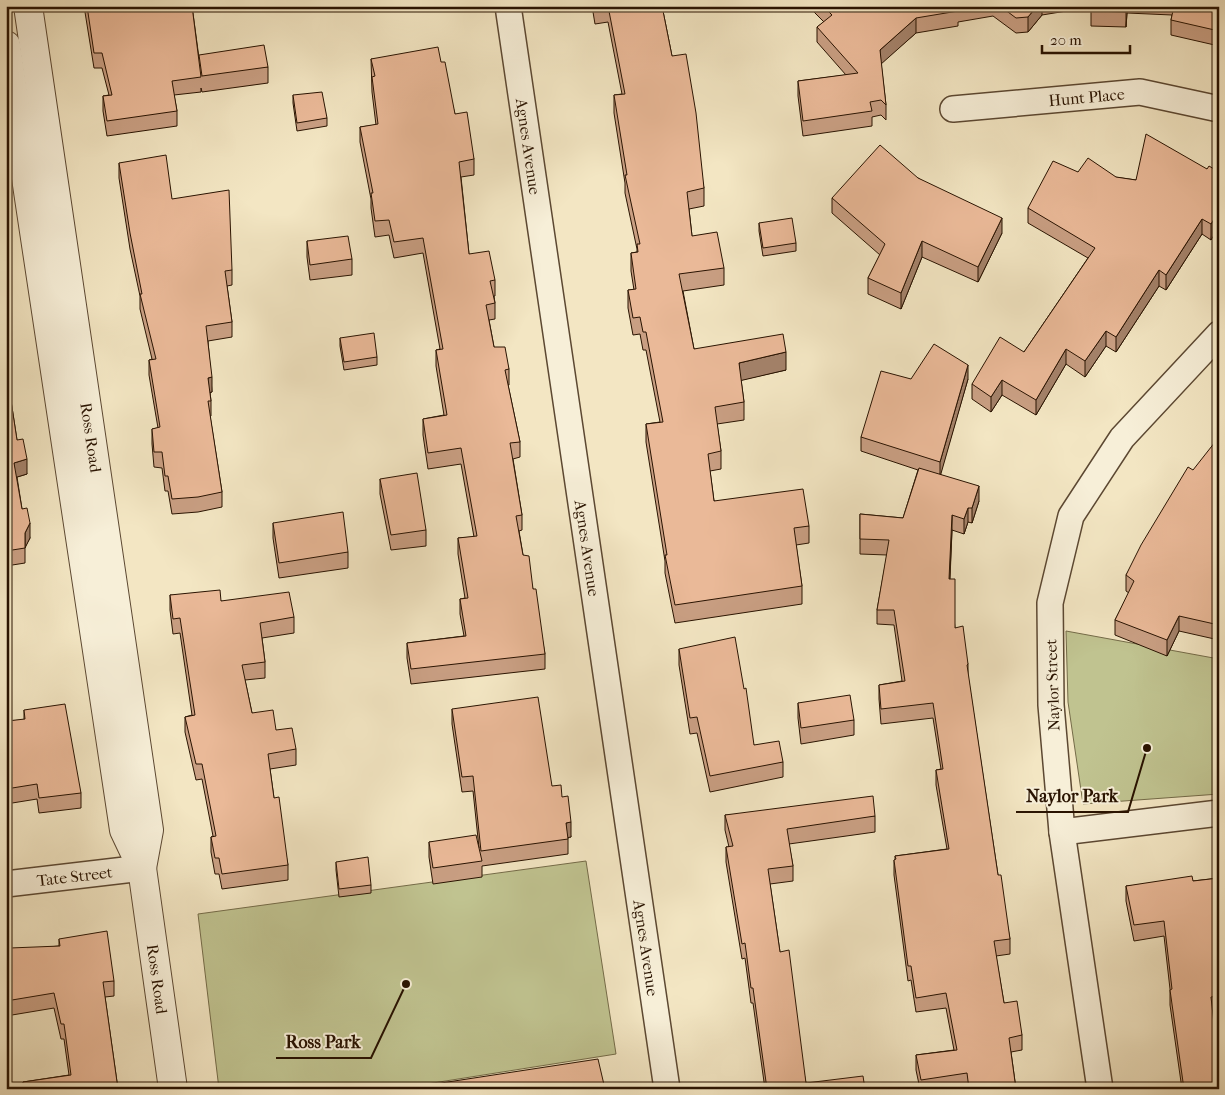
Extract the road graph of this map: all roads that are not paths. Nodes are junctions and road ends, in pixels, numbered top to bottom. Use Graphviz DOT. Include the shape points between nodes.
graph roads {
  1 [pos="28,6"];
  2 [pos="508,6"];
  3 [pos="6,45"];
  4 [pos="953,109"];
  5 [pos="1219,109"];
  6 [pos="1219,334"];
  7 [pos="1219,813"];
  8 [pos="1062,832"];
  9 [pos="142,868"];
  10 [pos="6,884"];
  11 [pos="172,1089"];
  12 [pos="667,1089"];
  13 [pos="1100,1089"];
  1 -- 9 [label="street, Ross Road" via="149,830"];
  2 -- 12 [label="street, Agnes Avenue"];
  3 -- 9 [label="street, Ross Road" via="124,830"];
  4 -- 5 [label="street, Hunt Place" via="1140,92"];
  6 -- 8 [label="street, Naylor Street" via="1122,438 1071,516 1050,603 1051,705"];
  7 -- 8 [label="street"];
  8 -- 13 [label="street, Naylor Street"];
  9 -- 10 [label="street, Tate Street"];
  9 -- 11 [label="street, Ross Road"];
}
